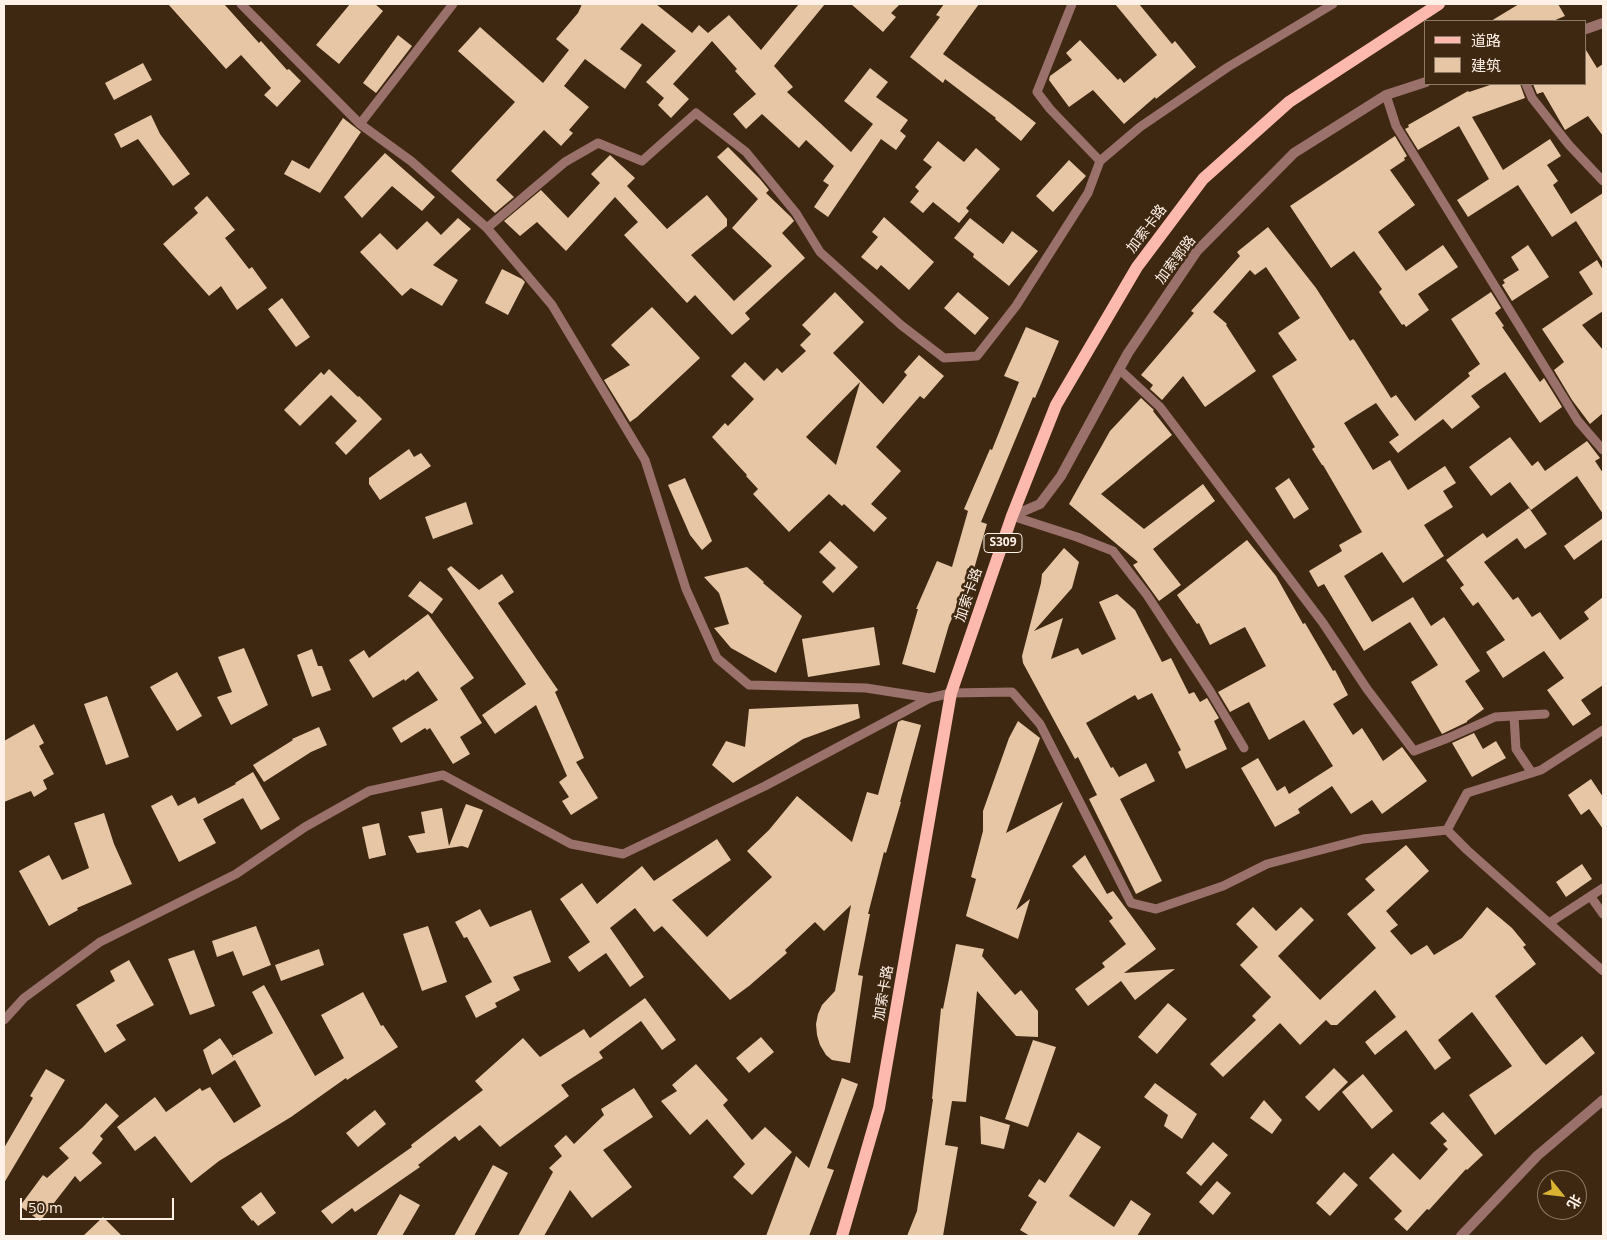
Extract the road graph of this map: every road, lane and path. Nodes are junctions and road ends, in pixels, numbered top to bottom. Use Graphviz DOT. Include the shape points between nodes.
graph roads {
  1 [pos="241,4"];
  2 [pos="453,4"];
  3 [pos="1072,4"];
  4 [pos="1333,4"];
  5 [pos="1439,4"];
  6 [pos="1603,24"];
  7 [pos="1587,29"];
  8 [pos="1424,83"];
  9 [pos="1526,85"];
  10 [pos="1386,95"];
  11 [pos="360,124"];
  12 [pos="1100,161"];
  13 [pos="1603,181"];
  14 [pos="486,228"];
  15 [pos="1119,369"];
  16 [pos="1603,450"];
  17 [pos="1012,516"];
  18 [pos="951,693"];
  19 [pos="930,698"];
  20 [pos="1545,714"];
  21 [pos="1514,716"];
  22 [pos="1603,730"];
  23 [pos="1244,748"];
  24 [pos="1532,773"];
  25 [pos="1447,830"];
  26 [pos="1603,888"];
  27 [pos="1591,897"];
  28 [pos="1603,914"];
  29 [pos="1549,923"];
  30 [pos="1603,971"];
  31 [pos="4,1020"];
  32 [pos="1603,1100"];
  33 [pos="842,1236"];
  34 [pos="1461,1236"];
  1 -- 11 [label="lane"];
  2 -- 11 [label="lane"];
  3 -- 12 [label="lane" via="1037,92"];
  4 -- 12 [label="lane" via="1228,67 1140,127"];
  5 -- 17 [label="main road, 加索卡路 / S309" via="1289,102 1203,179 1137,266 1056,405"];
  6 -- 7 [label="street"];
  8 -- 10 [label="street, 加索郭路"];
  9 -- 13 [label="lane" via="1532,98"];
  10 -- 15 [label="street, 加索郭路" via="1294,153 1197,251"];
  10 -- 16 [label="lane" via="1396,126 1578,421"];
  11 -- 14 [label="lane" via="411,161"];
  12 -- 14 [label="lane" via="1088,193 1016,306 978,356 944,358 901,325 820,252 796,213 746,152 696,113 642,161 598,143 565,162"];
  14 -- 19 [label="lane" via="552,305 644,460 686,589 717,658 749,685 866,688"];
  15 -- 17 [label="street, 加索郭路" via="1061,476 1040,504"];
  15 -- 21 [label="lane" via="1160,407 1323,623 1414,751 1495,717"];
  17 -- 18 [label="main road, 加索卡路 / S309"];
  17 -- 23 [label="lane" via="1113,551 1152,603"];
  18 -- 19 [label="lane"];
  18 -- 25 [label="lane" via="1012,692 1040,724 1131,903 1156,908 1222,886 1267,864 1363,840"];
  18 -- 33 [label="main road, 加索卡路 / S309" via="879,1108"];
  19 -- 31 [label="lane" via="765,786 623,854 571,844 442,775 369,791 305,827 236,874 100,942 24,998"];
  20 -- 21 [label="lane"];
  21 -- 24 [label="lane" via="1516,749"];
  22 -- 24 [label="lane"];
  24 -- 25 [label="lane" via="1468,793"];
  25 -- 29 [label="lane"];
  26 -- 27 [label="lane"];
  27 -- 28 [label="lane"];
  27 -- 29 [label="lane"];
  29 -- 30 [label="lane"];
  32 -- 34 [label="street" via="1537,1156"];
}
